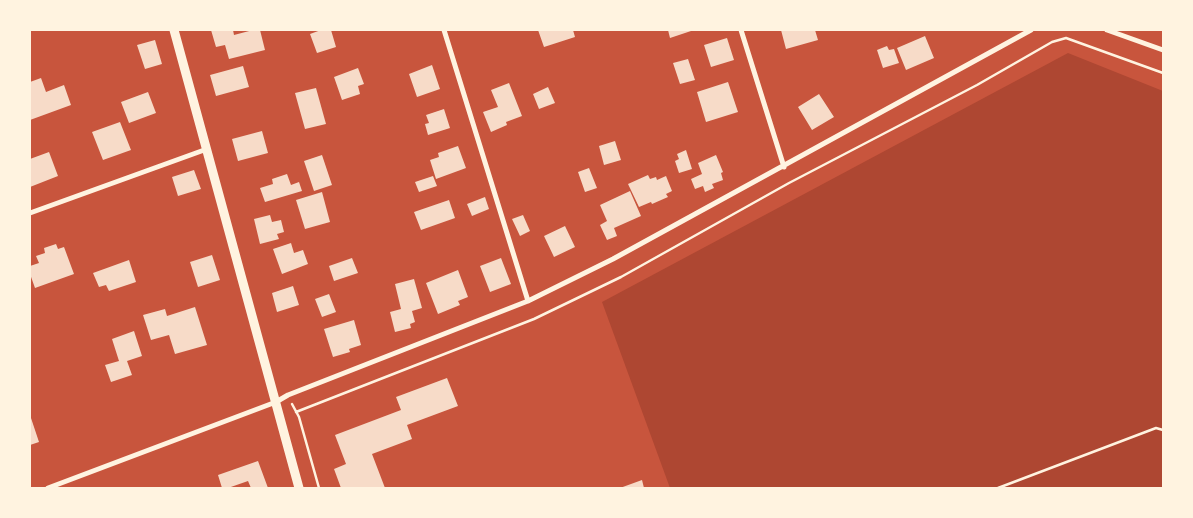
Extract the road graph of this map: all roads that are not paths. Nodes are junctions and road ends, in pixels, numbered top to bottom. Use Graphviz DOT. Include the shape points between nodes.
graph roads {
  1 [pos="174,30"];
  2 [pos="444,30"];
  3 [pos="741,30"];
  4 [pos="1031,30"];
  5 [pos="1107,30"];
  6 [pos="1163,50"];
  7 [pos="207,149"];
  8 [pos="784,167"];
  9 [pos="30,213"];
  10 [pos="528,301"];
  11 [pos="276,402"];
  12 [pos="48,488"];
  13 [pos="299,488"];
  1 -- 7 [label="street"];
  2 -- 10 [label="street"];
  3 -- 8 [label="street"];
  4 -- 8 [label="street"];
  5 -- 6 [label="street"];
  7 -- 9 [label="street"];
  7 -- 11 [label="street"];
  8 -- 10 [label="street"];
  10 -- 11 [label="street"];
  11 -- 12 [label="street"];
  11 -- 13 [label="street"];
}
